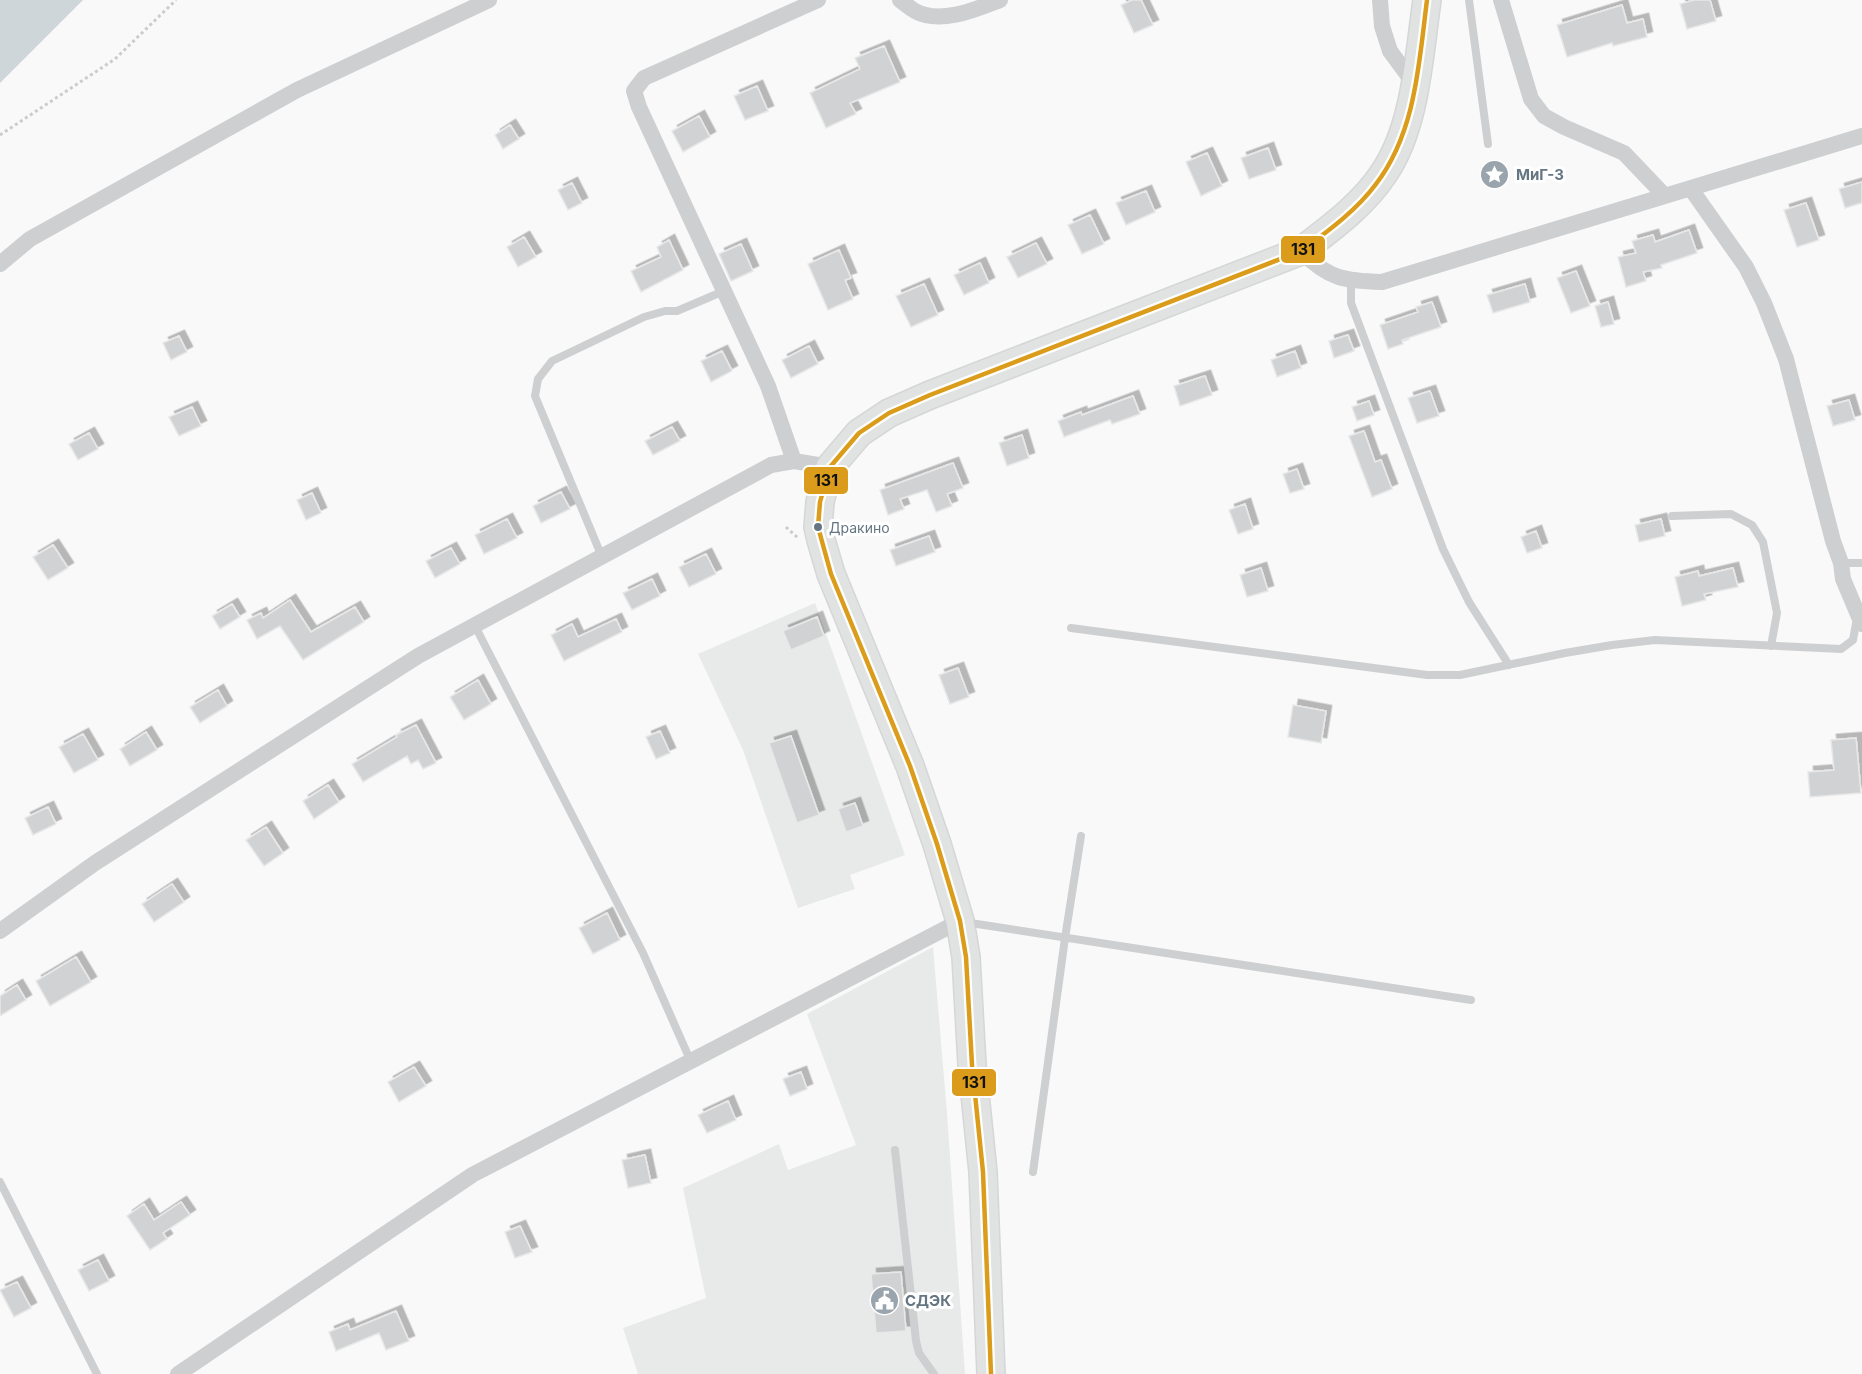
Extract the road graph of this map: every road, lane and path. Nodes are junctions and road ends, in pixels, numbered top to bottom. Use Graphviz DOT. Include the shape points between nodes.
graph roads {
  1 [pos="176,0"];
  2 [pos="489,0"];
  3 [pos="818,0"];
  4 [pos="900,0"];
  5 [pos="1000,0"];
  6 [pos="1380,0"];
  7 [pos="1427,0"];
  8 [pos="1469,0"];
  9 [pos="1501,0"];
  10 [pos="1415,85"];
  11 [pos="0,135"];
  12 [pos="1862,136"];
  13 [pos="1488,144"];
  14 [pos="1691,189"];
  15 [pos="1665,196"];
  16 [pos="1301,251"];
  17 [pos="0,264"];
  18 [pos="1352,281"];
  19 [pos="724,291"];
  20 [pos="794,461"];
  21 [pos="830,467"];
  22 [pos="1672,516"];
  23 [pos="602,557"];
  24 [pos="1841,562"];
  25 [pos="1862,563"];
  26 [pos="1861,616"];
  27 [pos="474,626"];
  28 [pos="1071,628"];
  29 [pos="1771,646"];
  30 [pos="1509,664"];
  31 [pos="1081,836"];
  32 [pos="960,921"];
  33 [pos="0,931"];
  34 [pos="1065,938"];
  35 [pos="1471,1000"];
  36 [pos="691,1062"];
  37 [pos="895,1150"];
  38 [pos="1033,1172"];
  39 [pos="0,1182"];
  40 [pos="97,1374"];
  41 [pos="178,1374"];
  42 [pos="934,1374"];
  43 [pos="990,1374"];
  1 -- 11 [label="path" via="115,59"];
  2 -- 17 [label="street" via="297,90 30,239"];
  3 -- 19 [label="street" via="644,78 634,91"];
  4 -- 5 [label="street" via="917,13 936,17 969,12"];
  6 -- 10 [label="street" via="1382,26 1390,51"];
  7 -- 10 [label="main road"];
  8 -- 13 [label="lane"];
  9 -- 15 [label="street" via="1531,99 1544,116 1624,153"];
  10 -- 16 [label="main road" via="1401,139 1385,172 1358,205"];
  12 -- 14 [label="street"];
  14 -- 15 [label="street"];
  14 -- 24 [label="street" via="1746,267 1764,303 1786,359"];
  15 -- 18 [label="street" via="1382,282"];
  16 -- 18 [label="street" via="1333,276"];
  16 -- 21 [label="main road" via="930,394 889,413 859,433"];
  18 -- 30 [label="lane" via="1351,303 1443,549 1469,602"];
  19 -- 20 [label="street" via="768,386"];
  19 -- 23 [label="lane" via="677,311 644,317 552,361 537,379 536,396"];
  20 -- 21 [label="street"];
  20 -- 23 [label="street" via="771,465"];
  21 -- 32 [label="main road" via="820,502 821,540 831,574 910,766"];
  22 -- 29 [label="lane" via="1731,514 1752,525 1762,542 1777,613"];
  23 -- 27 [label="street"];
  24 -- 25 [label="lane"];
  24 -- 26 [label="street" via="1843,579"];
  26 -- 29 [label="lane" via="1854,640 1841,649"];
  27 -- 33 [label="street" via="418,656 95,863"];
  27 -- 36 [label="lane" via="643,953"];
  28 -- 30 [label="lane" via="1427,675 1460,675"];
  29 -- 30 [label="lane" via="1656,640"];
  31 -- 34 [label="lane"];
  32 -- 34 [label="lane"];
  32 -- 36 [label="street"];
  32 -- 43 [label="main road" via="983,1172"];
  34 -- 35 [label="lane"];
  34 -- 38 [label="lane"];
  36 -- 41 [label="street" via="472,1175"];
  37 -- 42 [label="lane" via="916,1341 919,1353"];
  39 -- 40 [label="lane"];
}
